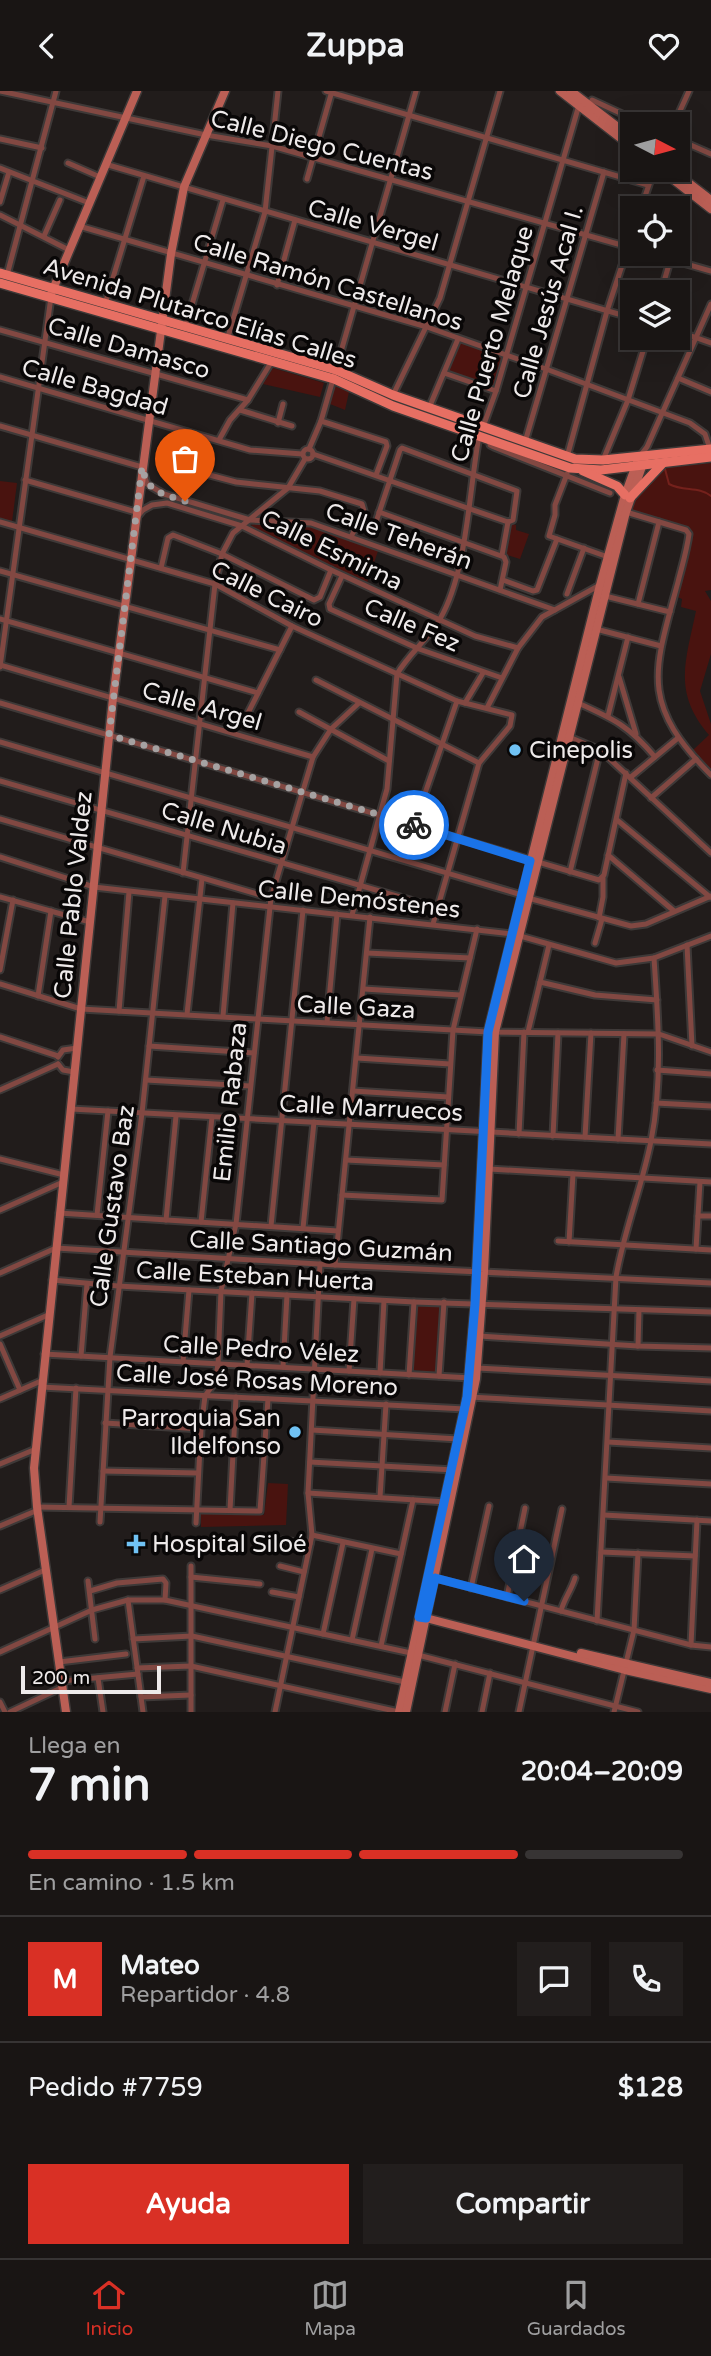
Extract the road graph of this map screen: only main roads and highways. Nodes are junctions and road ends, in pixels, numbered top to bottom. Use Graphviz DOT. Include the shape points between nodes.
graph roads {
  1 [pos="2,277"];
  2 [pos="52,293"];
  3 [pos="161,325"];
  4 [pos="335,375"];
  5 [pos="481,431"];
  6 [pos="711,449"];
  7 [pos="711,457"];
  8 [pos="642,458"];
  9 [pos="663,463"];
  10 [pos="581,470"];
  1 -- 2 [label="main road, Avenida Plutarco Elías Calles"];
  2 -- 3 [label="main road, Avenida Plutarco Elías Calles"];
  2 -- 3 [label="main road, Avenida Plutarco Elías Calles" via="105,304"];
  3 -- 4 [label="main road, Avenida Plutarco Elías Calles" via="272,361"];
  3 -- 4 [label="main road, Avenida Plutarco Elías Calles" via="227,340"];
  4 -- 5 [label="main road, Avenida Plutarco Elías Calles"];
  4 -- 5 [label="main road, Avenida Plutarco Elías Calles" via="393,405"];
  5 -- 8 [label="main road, Avenida Plutarco Elías Calles" via="583,460"];
  5 -- 10 [label="main road, Avenida Plutarco Elías Calles" via="568,472"];
  6 -- 8 [label="main road, Avenida Plutarco Elías Calles"];
  7 -- 9 [label="main road"];
  8 -- 9 [label="main road"];
  8 -- 10 [label="main road, Avenida Plutarco Elías Calles"];
  9 -- 10 [label="main road" via="628,496"];
}
